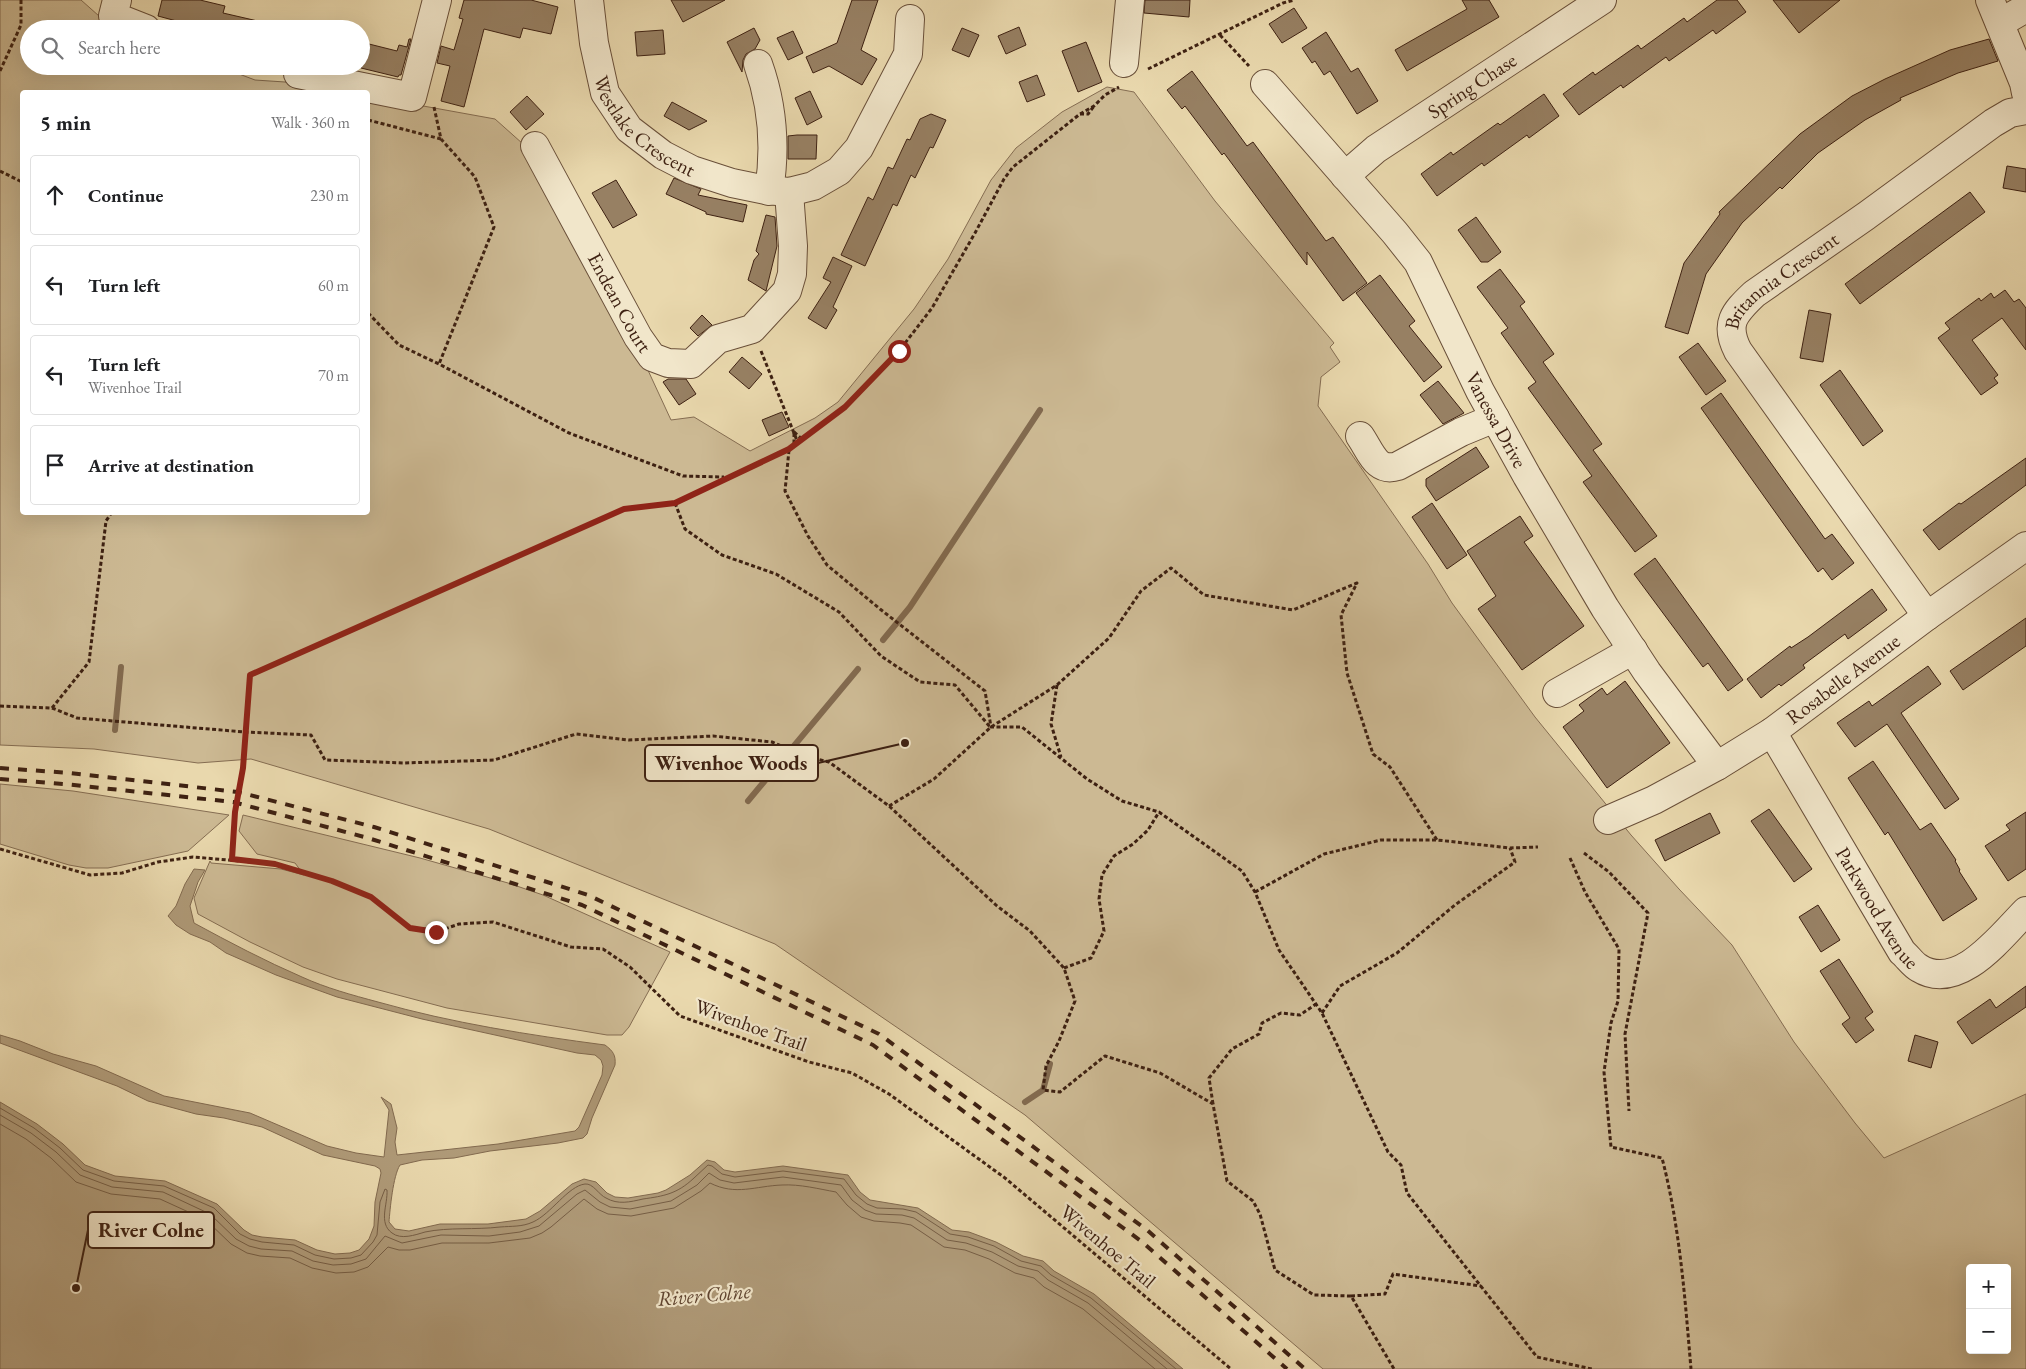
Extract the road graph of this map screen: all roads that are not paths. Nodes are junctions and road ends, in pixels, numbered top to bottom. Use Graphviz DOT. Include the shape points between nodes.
graph roads {
  1 [pos="117,0"];
  2 [pos="437,0"];
  3 [pos="589,0"];
  4 [pos="1130,0"];
  5 [pos="1602,0"];
  6 [pos="2026,8"];
  7 [pos="1995,11"];
  8 [pos="910,19"];
  9 [pos="123,20"];
  10 [pos="758,64"];
  11 [pos="1129,74"];
  12 [pos="303,75"];
  13 [pos="1265,84"];
  14 [pos="2026,93"];
  15 [pos="2026,110"];
  16 [pos="535,146"];
  17 [pos="1345,176"];
  18 [pos="779,192"];
  19 [pos="1494,418"];
  20 [pos="1360,436"];
  21 [pos="2026,546"];
  22 [pos="1928,616"];
  23 [pos="1633,650"];
  24 [pos="1557,693"];
  25 [pos="1772,732"];
  26 [pos="1717,766"];
  27 [pos="1608,820"];
  28 [pos="2026,911"];
  1 -- 9 [label="street" via="113,16"];
  2 -- 12 [label="street" via="412,97"];
  3 -- 18 [label="street, Westlake Crescent" via="605,93 629,129 663,156 692,170 732,183"];
  4 -- 11 [label="street"];
  5 -- 17 [label="street, Spring Chase" via="1376,149"];
  6 -- 7 [label="street"];
  7 -- 14 [label="street"];
  8 -- 18 [label="street, Westlake Crescent" via="908,54 859,148 839,171 813,186"];
  10 -- 18 [label="street" via="773,125 773,168"];
  13 -- 17 [label="street, Vanessa Drive"];
  15 -- 22 [label="street, Britannia Crescent" via="2010,113 1993,123 1754,294 1741,306 1730,328 1738,350"];
  16 -- 18 [label="street, Endean Court" via="638,337 652,357 668,364 691,364 718,339 752,329 787,291 792,274 793,246"];
  17 -- 19 [label="street, Vanessa Drive" via="1418,262"];
  19 -- 20 [label="street" via="1389,469 1379,465"];
  19 -- 23 [label="street, Vanessa Drive"];
  21 -- 22 [label="street, Rosabelle Avenue"];
  22 -- 25 [label="street, Rosabelle Avenue"];
  23 -- 24 [label="street"];
  23 -- 26 [label="street, Vanessa Drive"];
  25 -- 26 [label="street, Rosabelle Avenue"];
  25 -- 28 [label="street, Parkwood Avenue" via="1902,952 1919,968 1936,974 1955,973 1973,963"];
  26 -- 27 [label="street, Rosabelle Avenue"];
}
